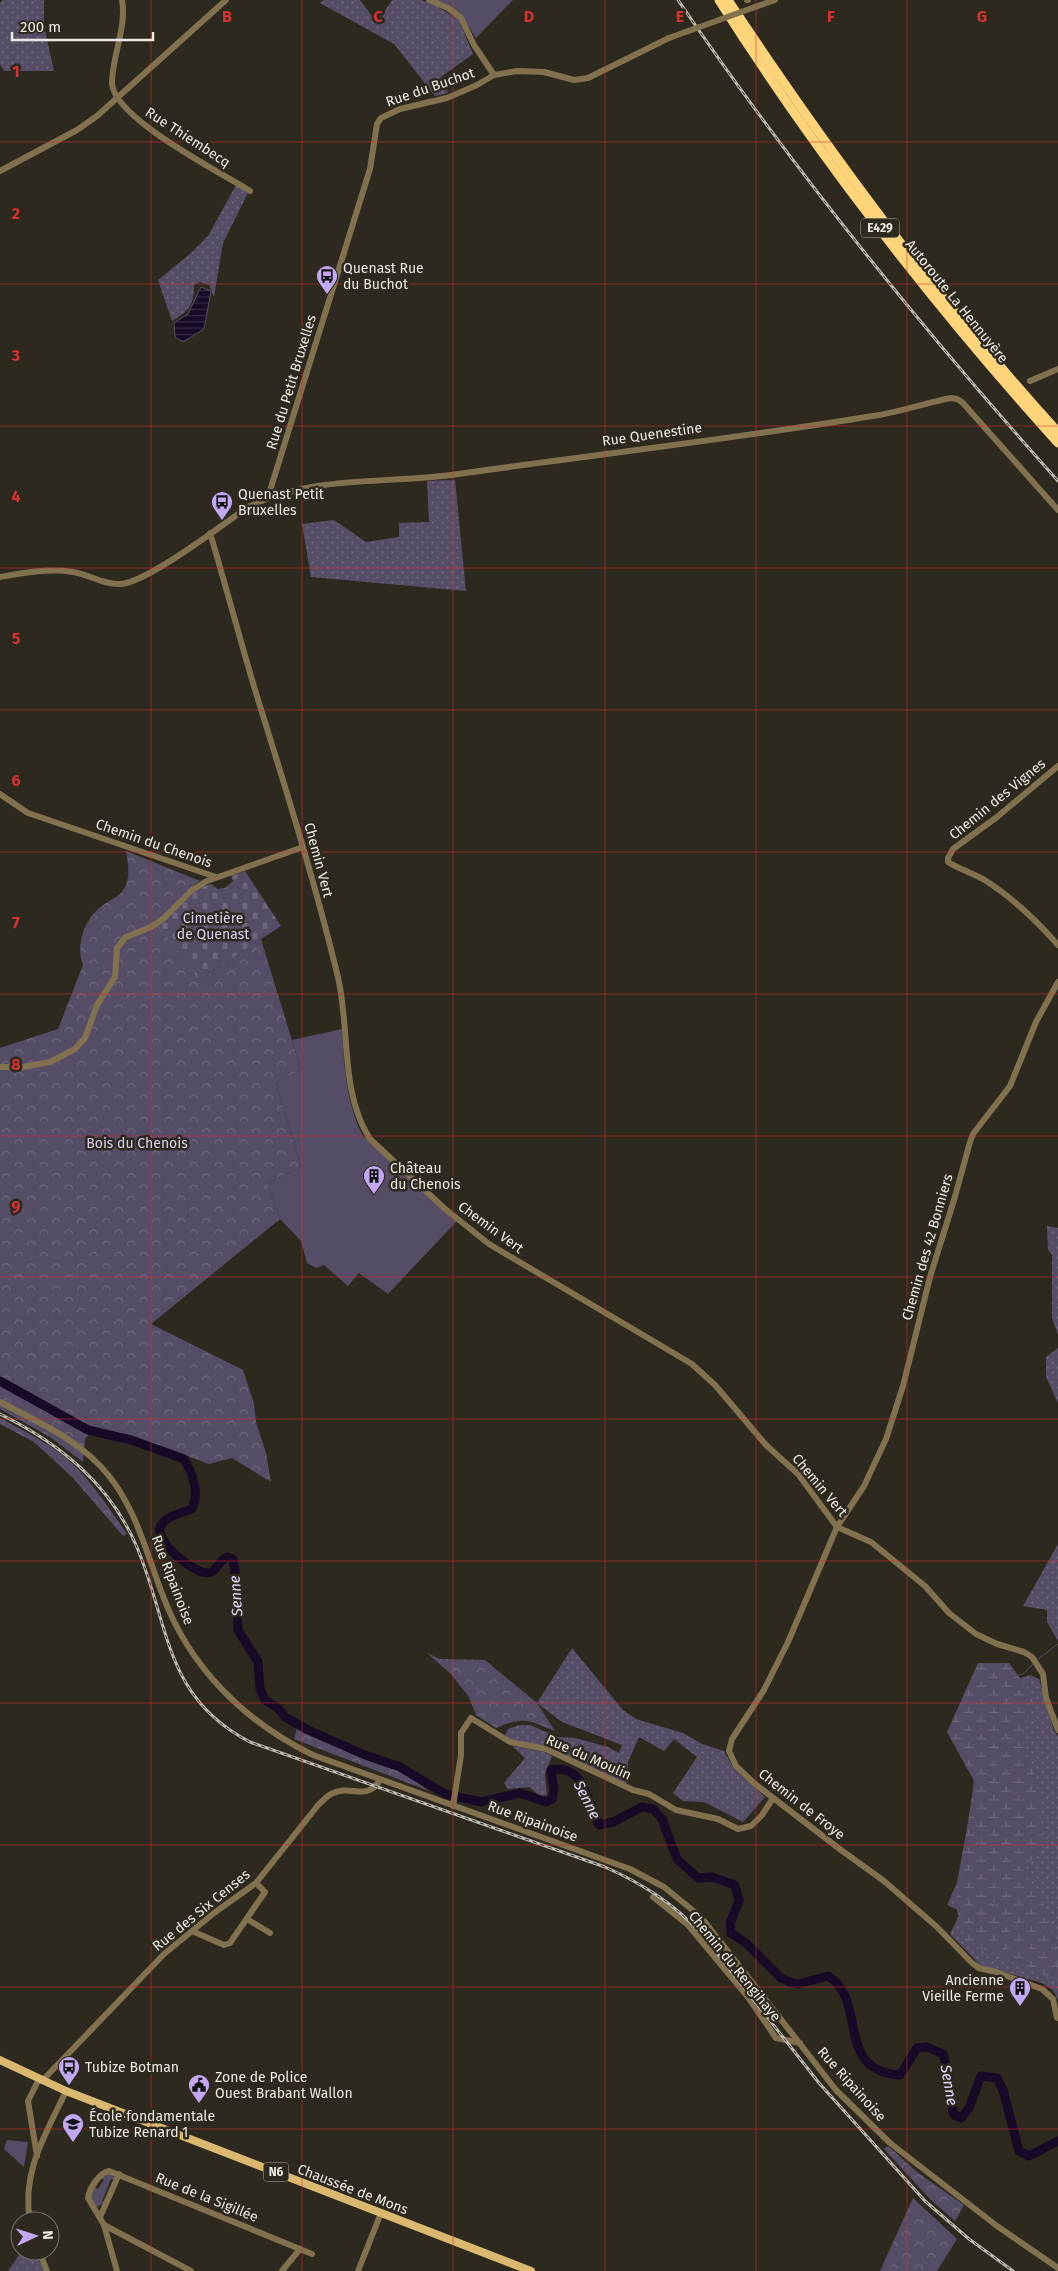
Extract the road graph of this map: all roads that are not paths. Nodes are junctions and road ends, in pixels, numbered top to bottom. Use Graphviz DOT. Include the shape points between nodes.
graph roads {
  1 [pos="122,0"];
  2 [pos="226,0"];
  3 [pos="429,0"];
  4 [pos="720,0"];
  5 [pos="728,0"];
  6 [pos="775,0"];
  7 [pos="494,75"];
  8 [pos="118,98"];
  9 [pos="0,171"];
  10 [pos="250,190"];
  11 [pos="345,245"];
  12 [pos="1058,369"];
  13 [pos="1030,381"];
  14 [pos="1058,432"];
  15 [pos="1058,443"];
  16 [pos="268,497"];
  17 [pos="1058,510"];
  18 [pos="210,533"];
  19 [pos="0,577"];
  20 [pos="1058,766"];
  21 [pos="0,794"];
  22 [pos="303,847"];
  23 [pos="216,877"];
  24 [pos="1058,945"];
  25 [pos="1058,982"];
  26 [pos="0,1067"];
  27 [pos="0,1402"];
  28 [pos="837,1526"];
  29 [pos="1058,1730"];
  30 [pos="380,1780"];
  31 [pos="773,1798"];
  32 [pos="454,1803"];
  33 [pos="256,1883"];
  34 [pos="653,1897"];
  35 [pos="248,1919"];
  36 [pos="192,1931"];
  37 [pos="270,1933"];
  38 [pos="1057,2018"];
  39 [pos="800,2043"];
  40 [pos="0,2060"];
  41 [pos="40,2080"];
  42 [pos="66,2091"];
  43 [pos="37,2156"];
  44 [pos="119,2174"];
  45 [pos="29,2211"];
  46 [pos="381,2213"];
  47 [pos="100,2217"];
  48 [pos="104,2225"];
  49 [pos="300,2249"];
  50 [pos="312,2254"];
  51 [pos="1058,2268"];
  52 [pos="117,2271"];
  53 [pos="191,2271"];
  54 [pos="282,2271"];
  55 [pos="358,2271"];
  56 [pos="530,2271"];
  1 -- 8 [label="street, Rue Thiembecq" via="123,13 112,83"];
  2 -- 8 [label="street"];
  3 -- 7 [label="street" via="461,18"];
  4 -- 15 [label="highway, Autoroute La Hennuyère / E429" via="837,171 907,264"];
  5 -- 14 [label="highway, Autoroute La Hennuyère / E429" via="799,105 914,260"];
  6 -- 7 [label="street, Rue du Buchot, bridge" via="669,38 582,80 530,70"];
  7 -- 11 [label="street, Rue du Buchot" via="447,98 400,109 380,120 375,130 372,161"];
  8 -- 9 [label="street" via="77,130"];
  8 -- 10 [label="street, Rue Thiembecq" via="137,120"];
  11 -- 16 [label="street, Rue du Petit Bruxelles"];
  12 -- 13 [label="street"];
  16 -- 17 [label="street, Rue Quenestine" via="333,482 439,476 873,416 953,398 962,402"];
  16 -- 18 [label="street, Rue Quenestine"];
  18 -- 19 [label="street, Rue Quenestine" via="149,573 128,582 110,583 61,571"];
  18 -- 22 [label="street, Chemin Vert"];
  20 -- 24 [label="street, Chemin des Vignes" via="953,849 948,858 954,866 981,878 1013,901"];
  21 -- 23 [label="street, Chemin du Chenois" via="28,812"];
  22 -- 23 [label="street, Chemin du Chenois"];
  22 -- 28 [label="street, Chemin Vert" via="341,992 350,1083 363,1129 370,1139 444,1208 489,1244 692,1364 798,1474"];
  23 -- 26 [label="street" via="198,885 151,927 121,941 117,948 115,977 97,1005 85,1038 75,1048 62,1057 39,1065"];
  25 -- 28 [label="street, Chemin des 42 Bonniers" via="1036,1022 1010,1086 973,1134 891,1424 870,1475"];
  27 -- 30 [label="street, Rue Ripainoise" via="59,1434 83,1450 108,1474 120,1490 141,1533 172,1618 193,1654 220,1688 253,1719 294,1746"];
  28 -- 29 [label="street, Chemin Vert" via="871,1542 976,1634 1024,1652 1034,1660 1043,1674 1046,1698"];
  28 -- 31 [label="street, Chemin de Froye" via="788,1642 764,1690 729,1746 736,1766"];
  30 -- 32 [label="street, Rue Ripainoise"];
  30 -- 33 [label="street, Rue des Six Censes" via="370,1791 363,1793 349,1790 331,1794 319,1804"];
  31 -- 32 [label="street, Rue du Moulin" via="751,1826 738,1828 718,1819 676,1810 649,1794 626,1787 546,1750 510,1742 470,1718 461,1732"];
  31 -- 38 [label="street, Chemin de Froye" via="890,1886 979,1968 1048,1993 1056,2004"];
  32 -- 39 [label="street, Rue Ripainoise" via="630,1870 664,1887 701,1917"];
  33 -- 35 [label="street" via="265,1892"];
  33 -- 36 [label="street, Rue des Six Censes"];
  34 -- 39 [label="street, Chemin du Rengihaye" via="688,1926 748,1997 776,2038"];
  35 -- 36 [label="street" via="226,1946"];
  35 -- 37 [label="street"];
  36 -- 41 [label="street, Rue des Six Censes" via="164,1954"];
  39 -- 51 [label="street, Rue Ripainoise" via="836,2090 890,2143 997,2226"];
  40 -- 41 [label="main road, Chaussée de Mons / N6"];
  41 -- 42 [label="main road, Chaussée de Mons / N6"];
  41 -- 43 [label="street, Rue des Six Censes" via="28,2102"];
  42 -- 43 [label="street"];
  42 -- 46 [label="main road, Chaussée de Mons / N6"];
  43 -- 45 [label="street" via="27,2192"];
  44 -- 47 [label="street"];
  44 -- 47 [label="street, Rue de la Sigillée" via="104,2172 88,2194 89,2202"];
  44 -- 49 [label="street, Rue de la Sigillée"];
  46 -- 55 [label="street"];
  46 -- 56 [label="main road, Chaussée de Mons / N6"];
  47 -- 48 [label="street"];
  48 -- 52 [label="street"];
  48 -- 53 [label="street"];
  49 -- 50 [label="street, Rue de la Sigillée"];
  49 -- 54 [label="street"];
}
